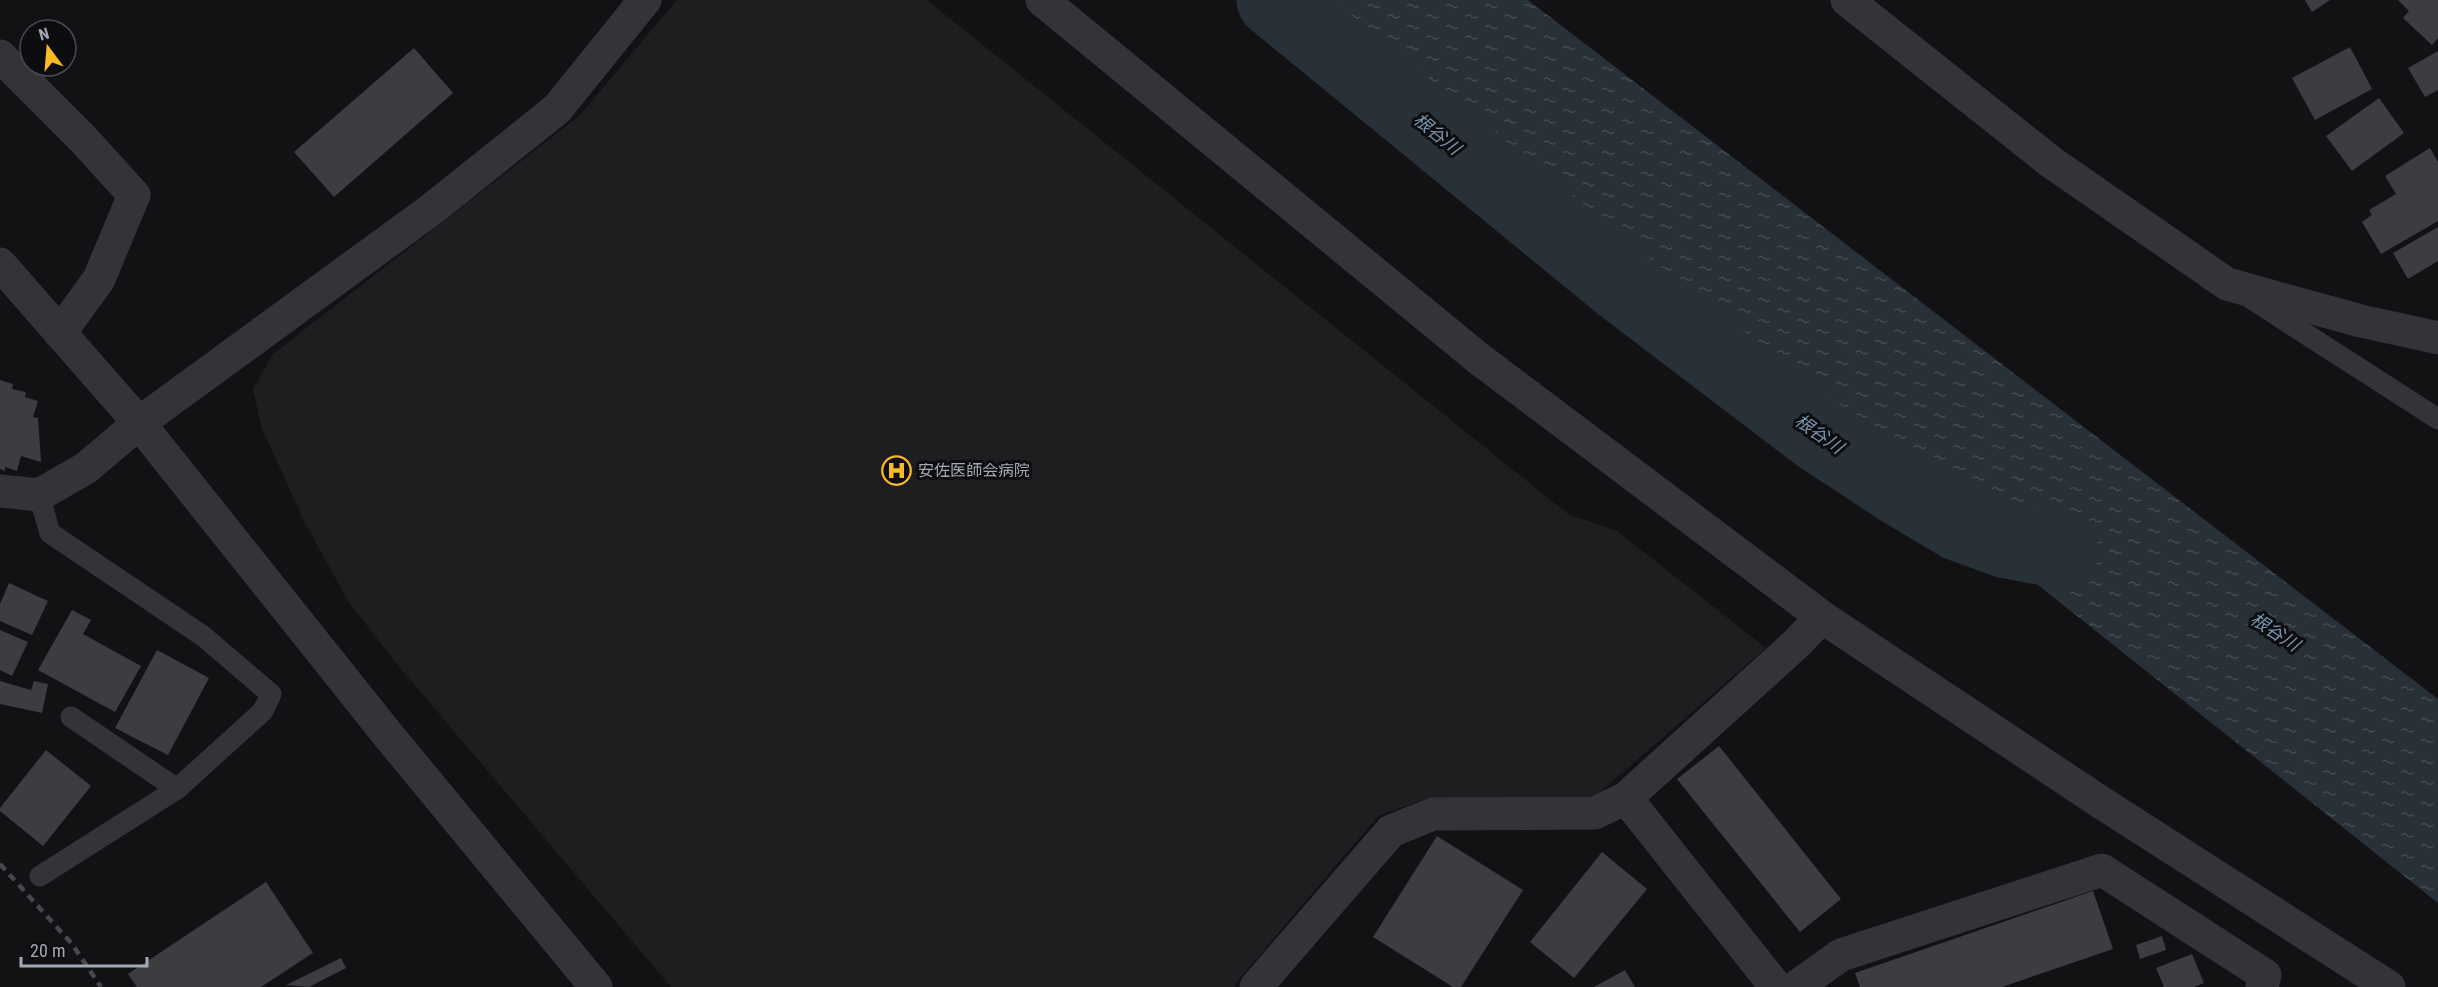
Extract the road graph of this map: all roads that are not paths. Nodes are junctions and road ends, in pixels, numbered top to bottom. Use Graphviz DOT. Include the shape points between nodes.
graph roads {
  1 [pos="645,0"];
  2 [pos="1042,0"];
  3 [pos="1847,0"];
  4 [pos="0,56"];
  5 [pos="0,264"];
  6 [pos="2227,284"];
  7 [pos="60,333"];
  8 [pos="2438,338"];
  9 [pos="2438,419"];
  10 [pos="139,423"];
  11 [pos="0,491"];
  12 [pos="39,495"];
  13 [pos="1822,617"];
  14 [pos="71,717"];
  15 [pos="177,789"];
  16 [pos="1626,798"];
  17 [pos="40,876"];
  18 [pos="596,987"];
  19 [pos="1256,987"];
  20 [pos="1776,987"];
  21 [pos="1796,987"];
  22 [pos="2262,987"];
  23 [pos="2389,987"];
  1 -- 10 [label="street" via="557,109 432,208"];
  2 -- 13 [label="street" via="1478,358"];
  3 -- 6 [label="street" via="2051,162"];
  4 -- 7 [label="street" via="134,195 99,279"];
  5 -- 7 [label="street"];
  6 -- 8 [label="street"];
  6 -- 9 [label="lane"];
  7 -- 10 [label="street"];
  10 -- 12 [label="street" via="86,468"];
  10 -- 18 [label="street" via="387,735"];
  11 -- 12 [label="street"];
  12 -- 15 [label="lane" via="50,533 203,636 271,694 263,711"];
  13 -- 16 [label="street"];
  13 -- 23 [label="street"];
  14 -- 15 [label="lane"];
  15 -- 17 [label="lane"];
  16 -- 19 [label="street" via="1595,813 1433,814 1391,831"];
  16 -- 20 [label="street"];
  21 -- 22 [label="street" via="1841,956 2102,870 2265,975"];
}
